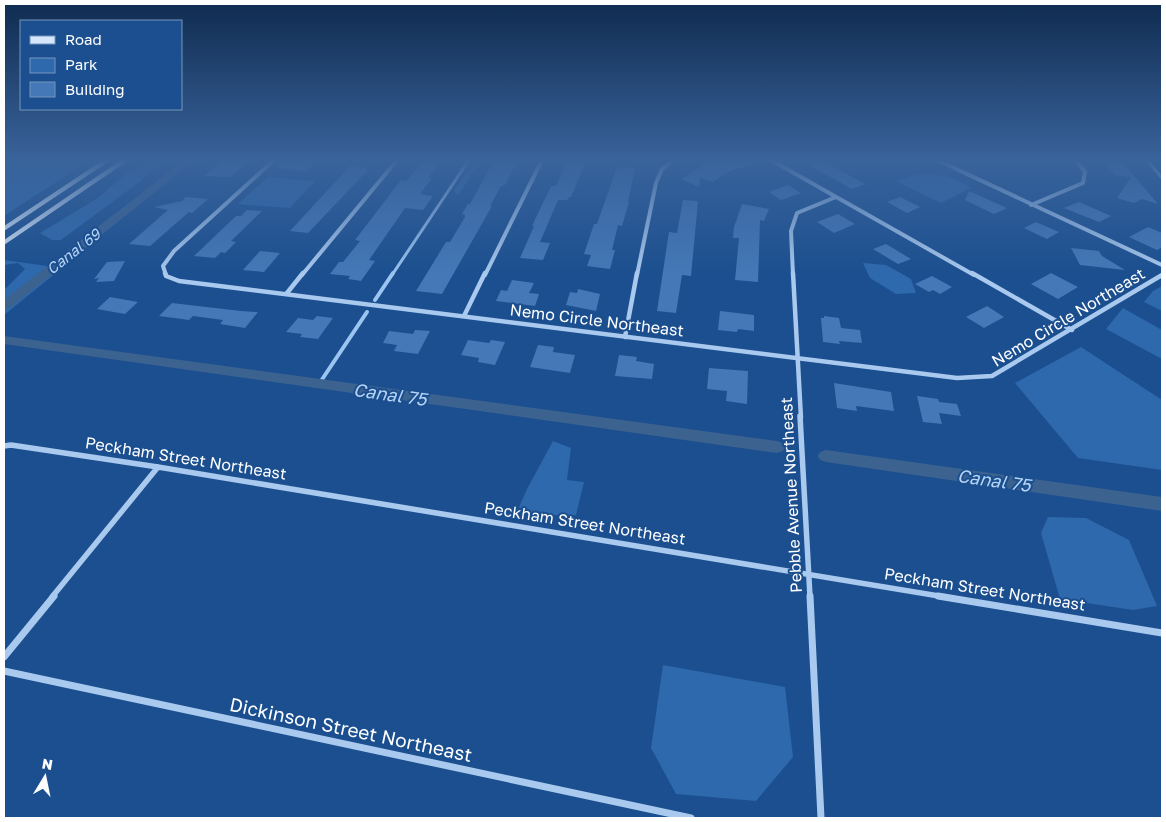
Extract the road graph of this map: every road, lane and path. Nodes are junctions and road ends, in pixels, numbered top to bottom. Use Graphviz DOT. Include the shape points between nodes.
graph roads {
  1 [pos="50,198"];
  2 [pos="70,198"];
  3 [pos="232,198"];
  4 [pos="365,198"];
  5 [pos="523,198"];
  6 [pos="652,198"];
  7 [pos="833,198"];
  8 [pos="838,198"];
  9 [pos="1017,198"];
  10 [pos="1047,198"];
  11 [pos="1031,205"];
  12 [pos="4,229"];
  13 [pos="4,243"];
  14 [pos="1162,265"];
  15 [pos="1162,275"];
  16 [pos="287,293"];
  17 [pos="464,316"];
  18 [pos="1072,330"];
  19 [pos="625,337"];
  20 [pos="797,358"];
  21 [pos="4,446"];
  22 [pos="158,467"];
  23 [pos="809,574"];
  24 [pos="1162,633"];
  25 [pos="4,657"];
  26 [pos="4,671"];
  27 [pos="691,818"];
  28 [pos="821,818"];
  1 -- 12 [label="main road"];
  2 -- 13 [label="main road"];
  3 -- 16 [label="street, Nemo Circle Northeast" via="174,251 163,266 166,276 179,281"];
  4 -- 16 [label="street"];
  5 -- 17 [label="street"];
  6 -- 19 [label="street"];
  7 -- 20 [label="street, Pebble Avenue Northeast" via="797,213 792,224"];
  8 -- 18 [label="street"];
  9 -- 11 [label="street"];
  10 -- 11 [label="street"];
  11 -- 14 [label="street"];
  15 -- 18 [label="street, Nemo Circle Northeast"];
  16 -- 17 [label="street, Nemo Circle Northeast"];
  17 -- 19 [label="street, Nemo Circle Northeast"];
  18 -- 20 [label="street, Nemo Circle Northeast" via="992,376 957,378"];
  19 -- 20 [label="street, Nemo Circle Northeast"];
  20 -- 23 [label="street, Pebble Avenue Northeast"];
  21 -- 22 [label="street, Peckham Street Northeast"];
  22 -- 23 [label="street, Peckham Street Northeast"];
  22 -- 25 [label="street"];
  23 -- 24 [label="street, Peckham Street Northeast"];
  23 -- 28 [label="street, Pebble Avenue Northeast"];
  26 -- 27 [label="street, Dickinson Street Northeast"];
}
